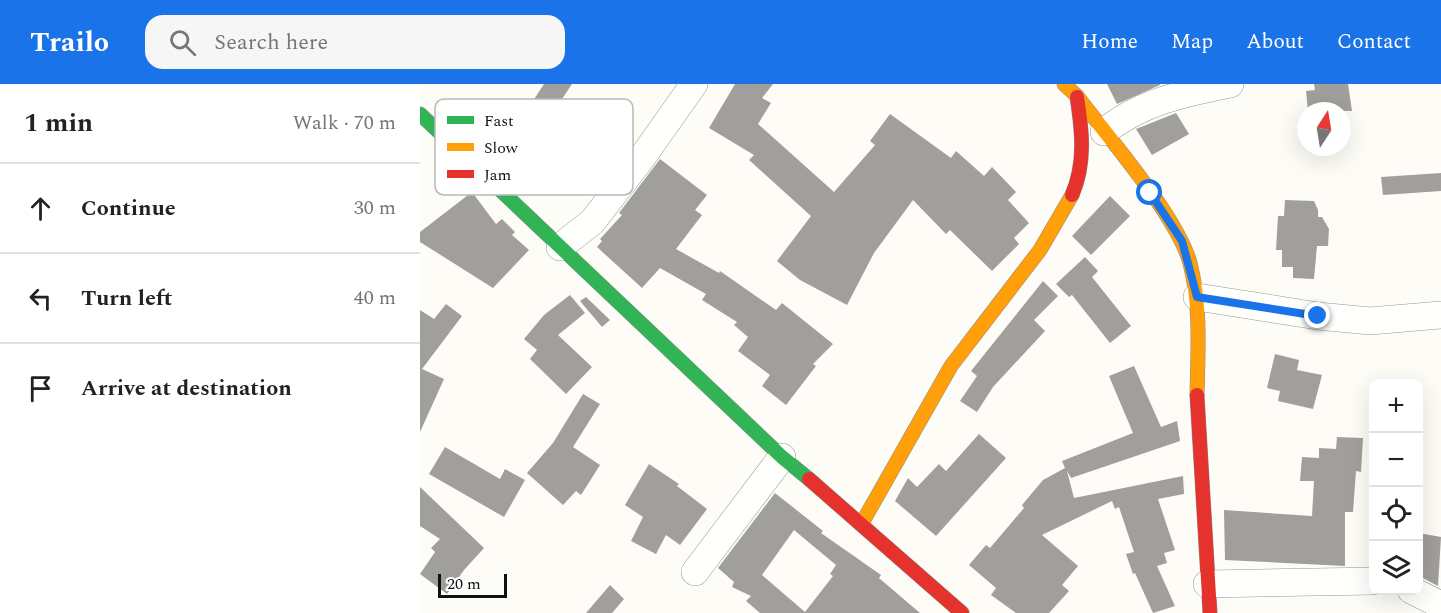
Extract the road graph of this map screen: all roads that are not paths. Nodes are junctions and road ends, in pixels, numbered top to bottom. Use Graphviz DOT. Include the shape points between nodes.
graph roads {
  1 [pos="694,84"];
  2 [pos="1064,84"];
  3 [pos="1230,84"];
  4 [pos="1080,90"];
  5 [pos="420,114"];
  6 [pos="435,128"];
  7 [pos="1104,132"];
  8 [pos="633,169"];
  9 [pos="506,195"];
  10 [pos="613,195"];
  11 [pos="561,247"];
  12 [pos="1197,297"];
  13 [pos="1441,315"];
  14 [pos="782,457"];
  15 [pos="862,523"];
  16 [pos="695,572"];
  17 [pos="1369,581"];
  18 [pos="1207,584"];
  19 [pos="1420,595"];
  20 [pos="1441,605"];
  21 [pos="962,613"];
  22 [pos="1210,613"];
  1 -- 8 [label="street"];
  2 -- 4 [label="street"];
  3 -- 7 [label="street" via="1159,102"];
  4 -- 7 [label="street"];
  4 -- 15 [label="street" via="1082,159 1076,187 1056,224 965,346 917,422"];
  5 -- 6 [label="street"];
  7 -- 12 [label="street" via="1182,241"];
  9 -- 11 [label="street"];
  10 -- 11 [label="street" via="592,222"];
  11 -- 14 [label="street"];
  12 -- 13 [label="street" via="1370,321"];
  12 -- 18 [label="street" via="1197,407"];
  14 -- 15 [label="street"];
  14 -- 16 [label="street"];
  15 -- 21 [label="street"];
  17 -- 18 [label="street"];
  18 -- 22 [label="street"];
  19 -- 20 [label="street"];
}
